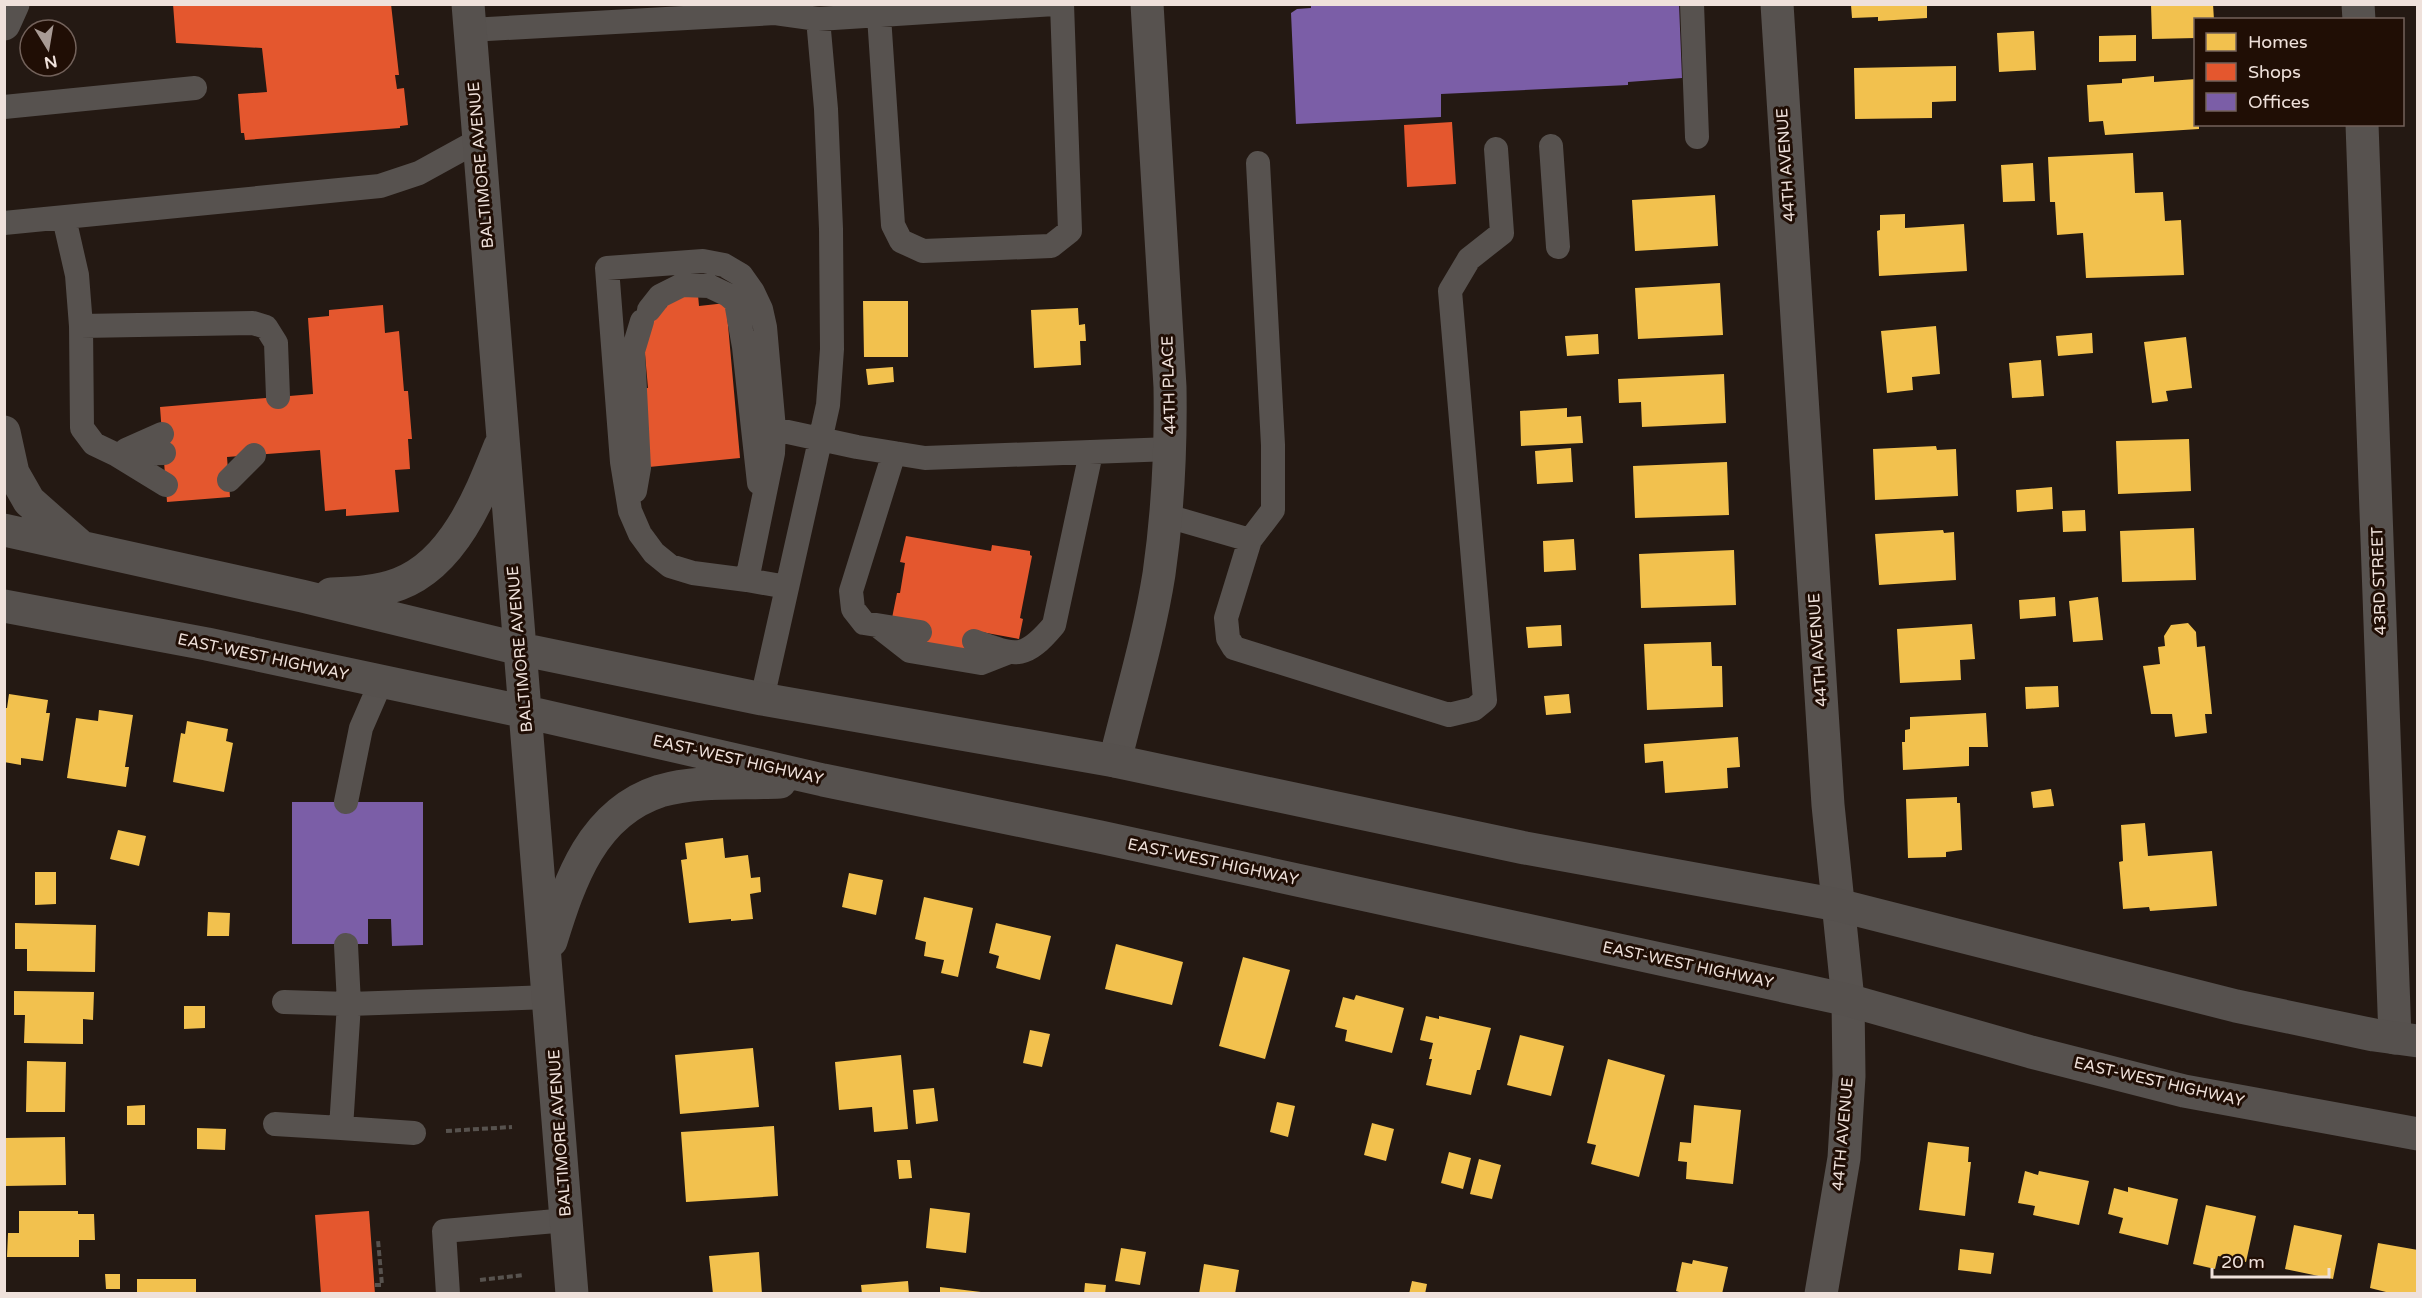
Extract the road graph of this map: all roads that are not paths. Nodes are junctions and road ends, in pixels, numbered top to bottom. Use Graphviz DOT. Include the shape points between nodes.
graph roads {
  1 [pos="13,4"];
  2 [pos="1055,4"];
  3 [pos="1062,4"];
  4 [pos="1147,4"];
  5 [pos="1692,4"];
  6 [pos="1777,4"];
  7 [pos="866,12"];
  8 [pos="469,17"];
  9 [pos="818,19"];
  10 [pos="4,24"];
  11 [pos="195,88"];
  12 [pos="4,107"];
  13 [pos="2362,126"];
  14 [pos="1697,137"];
  15 [pos="479,140"];
  16 [pos="1551,146"];
  17 [pos="1496,149"];
  18 [pos="1258,163"];
  19 [pos="64,218"];
  20 [pos="4,223"];
  21 [pos="1558,247"];
  22 [pos="81,326"];
  23 [pos="278,397"];
  24 [pos="774,429"];
  25 [pos="4,432"];
  26 [pos="503,439"];
  27 [pos="821,439"];
  28 [pos="163,444"];
  29 [pos="1171,449"];
  30 [pos="894,453"];
  31 [pos="1091,453"];
  32 [pos="116,454"];
  33 [pos="254,455"];
  34 [pos="229,480"];
  35 [pos="166,485"];
  36 [pos="762,506"];
  37 [pos="630,511"];
  38 [pos="1167,516"];
  39 [pos="4,530"];
  40 [pos="1250,540"];
  41 [pos="80,546"];
  42 [pos="747,580"];
  43 [pos="788,587"];
  44 [pos="302,596"];
  45 [pos="4,606"];
  46 [pos="876,625"];
  47 [pos="920,632"];
  48 [pos="974,641"];
  49 [pos="520,649"];
  50 [pos="1009,652"];
  51 [pos="381,682"];
  52 [pos="762,699"];
  53 [pos="526,712"];
  54 [pos="1115,761"];
  55 [pos="824,780"];
  56 [pos="346,802"];
  57 [pos="1838,905"];
  58 [pos="346,945"];
  59 [pos="546,954"];
  60 [pos="550,997"];
  61 [pos="1848,1000"];
  62 [pos="284,1002"];
  63 [pos="349,1004"];
  64 [pos="2406,1040"];
  65 [pos="275,1124"];
  66 [pos="340,1128"];
  67 [pos="414,1133"];
  68 [pos="2418,1134"];
  69 [pos="567,1220"];
  70 [pos="448,1293"];
  71 [pos="572,1293"];
  72 [pos="1821,1293"];
  1 -- 10 [label="street"];
  2 -- 7 [label="lane"];
  3 -- 7 [label="lane" via="1070,231 1051,246 923,251 901,241 894,225"];
  4 -- 29 [label="street, 44TH PLACE"];
  5 -- 14 [label="lane"];
  6 -- 57 [label="street, 44TH AVENUE" via="1828,805"];
  7 -- 9 [label="lane"];
  8 -- 9 [label="lane" via="775,13"];
  8 -- 15 [label="main road, BALTIMORE AVENUE"];
  9 -- 27 [label="lane" via="826,109 832,325 828,405"];
  11 -- 12 [label="lane"];
  13 -- 64 [label="street, 43RD STREET"];
  15 -- 19 [label="lane" via="418,172 380,186"];
  15 -- 26 [label="main road, BALTIMORE AVENUE"];
  16 -- 21 [label="lane"];
  17 -- 40 [label="lane" via="1502,233 1469,259 1450,291 1485,699 1474,710 1449,715 1234,648 1228,638 1226,618"];
  18 -- 40 [label="lane" via="1274,445 1273,510"];
  19 -- 20 [label="lane"];
  19 -- 22 [label="lane" via="77,274"];
  22 -- 23 [label="lane" via="253,323 266,327 276,343"];
  22 -- 32 [label="lane" via="82,428 94,444"];
  24 -- 27 [label="lane"];
  24 -- 36 [label="lane"];
  24 -- 37 [label="lane" via="761,309 741,274 724,265 703,261 607,268 622,462"];
  25 -- 41 [label="main road" via="13,473 30,501"];
  26 -- 44 [label="main road" via="478,501 454,539 426,567 400,584 363,593"];
  26 -- 49 [label="main road, BALTIMORE AVENUE"];
  27 -- 30 [label="lane"];
  27 -- 43 [label="lane"];
  28 -- 32 [label="lane"];
  29 -- 31 [label="lane"];
  29 -- 38 [label="street, 44TH PLACE"];
  30 -- 31 [label="lane" via="925,458"];
  30 -- 46 [label="lane" via="851,591 854,609 864,623"];
  31 -- 50 [label="lane" via="1054,625 1038,644 1021,653"];
  32 -- 35 [label="lane"];
  33 -- 34 [label="lane"];
  36 -- 37 [label="lane" via="736,302 710,286 682,285 660,296 645,315 633,351 639,468"];
  36 -- 42 [label="lane"];
  37 -- 42 [label="lane" via="640,534 670,566"];
  38 -- 40 [label="lane"];
  38 -- 54 [label="street, 44TH PLACE" via="1153,607"];
  39 -- 41 [label="main road"];
  41 -- 44 [label="main road"];
  42 -- 43 [label="lane"];
  43 -- 52 [label="lane"];
  44 -- 49 [label="main road"];
  45 -- 51 [label="main road, EAST-WEST HIGHWAY"];
  46 -- 47 [label="lane"];
  46 -- 50 [label="lane" via="909,651 981,663"];
  48 -- 50 [label="lane"];
  49 -- 52 [label="main road"];
  49 -- 53 [label="main road, BALTIMORE AVENUE"];
  51 -- 53 [label="main road, EAST-WEST HIGHWAY"];
  51 -- 56 [label="lane" via="361,728"];
  52 -- 54 [label="main road"];
  53 -- 55 [label="main road, EAST-WEST HIGHWAY"];
  53 -- 59 [label="main road, BALTIMORE AVENUE"];
  54 -- 57 [label="main road" via="1525,848"];
  55 -- 59 [label="main road" via="697,785 660,791 627,808 600,831 580,862"];
  55 -- 61 [label="main road, EAST-WEST HIGHWAY"];
  57 -- 61 [label="street, 44TH AVENUE"];
  57 -- 64 [label="main road" via="2236,1006"];
  58 -- 63 [label="lane"];
  59 -- 60 [label="main road, BALTIMORE AVENUE"];
  60 -- 63 [label="lane"];
  60 -- 69 [label="main road, BALTIMORE AVENUE"];
  61 -- 68 [label="main road, EAST-WEST HIGHWAY" via="2184,1091"];
  61 -- 72 [label="street, 44TH AVENUE" via="1845,1147"];
  62 -- 63 [label="lane"];
  63 -- 66 [label="lane"];
  65 -- 66 [label="lane"];
  66 -- 67 [label="lane"];
  69 -- 70 [label="lane" via="444,1231"];
  69 -- 71 [label="main road, BALTIMORE AVENUE"];
}
